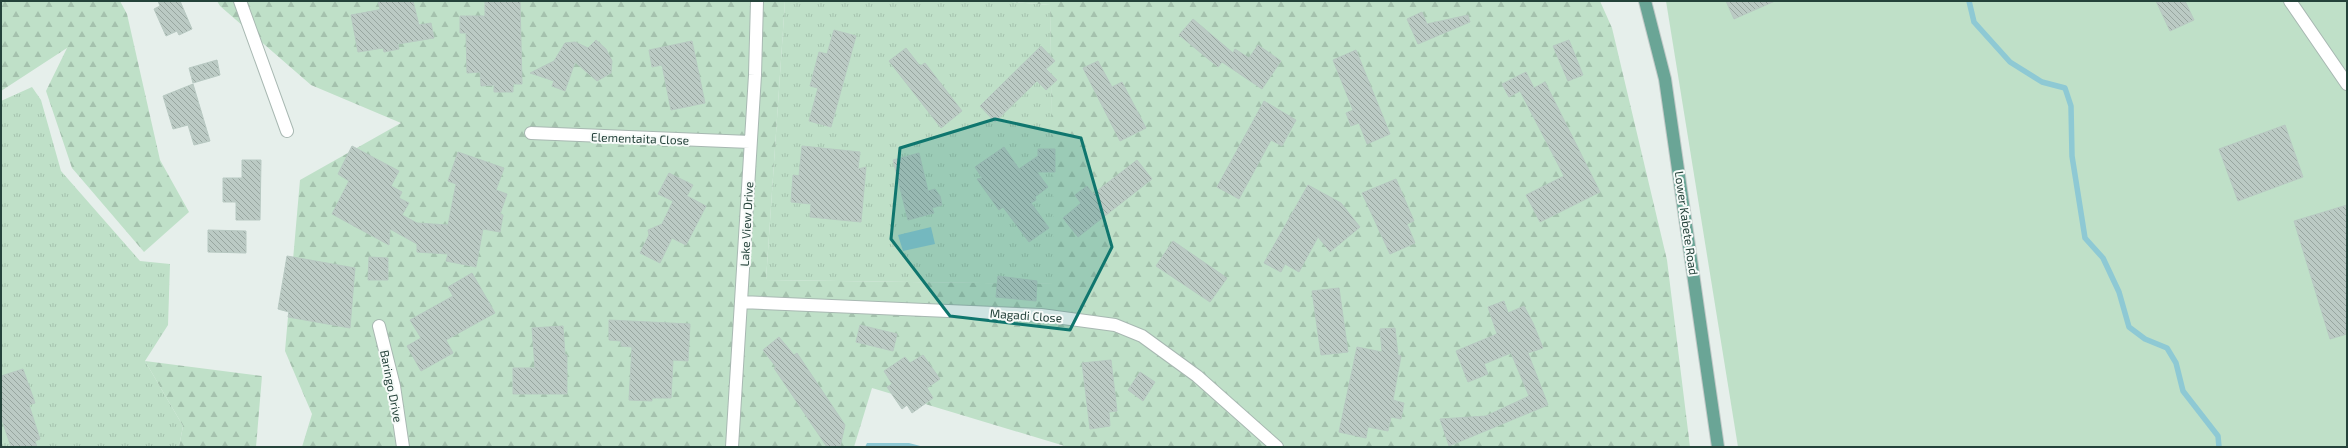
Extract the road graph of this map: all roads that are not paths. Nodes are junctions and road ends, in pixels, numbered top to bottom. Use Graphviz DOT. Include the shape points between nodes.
graph roads {
  1 [pos="240,1"];
  2 [pos="757,1"];
  3 [pos="1646,1"];
  4 [pos="2290,1"];
  5 [pos="2347,84"];
  6 [pos="287,131"];
  7 [pos="530,133"];
  8 [pos="750,142"];
  9 [pos="742,302"];
  10 [pos="379,326"];
  11 [pos="1274,444"];
  12 [pos="403,447"];
  13 [pos="732,447"];
  14 [pos="1718,447"];
  1 -- 6 [label="street"];
  2 -- 8 [label="street, Lake View Drive"];
  3 -- 14 [label="main road, Lower Kabete Road" via="1665,80"];
  4 -- 5 [label="street"];
  7 -- 8 [label="street, Elementaita Close"];
  8 -- 9 [label="street, Lake View Drive"];
  9 -- 11 [label="street, Magadi Close" via="1041,315 1115,325 1142,336 1197,376"];
  9 -- 13 [label="street, Lake View Drive"];
  10 -- 12 [label="street, Baringo Drive" via="394,386"];
}
